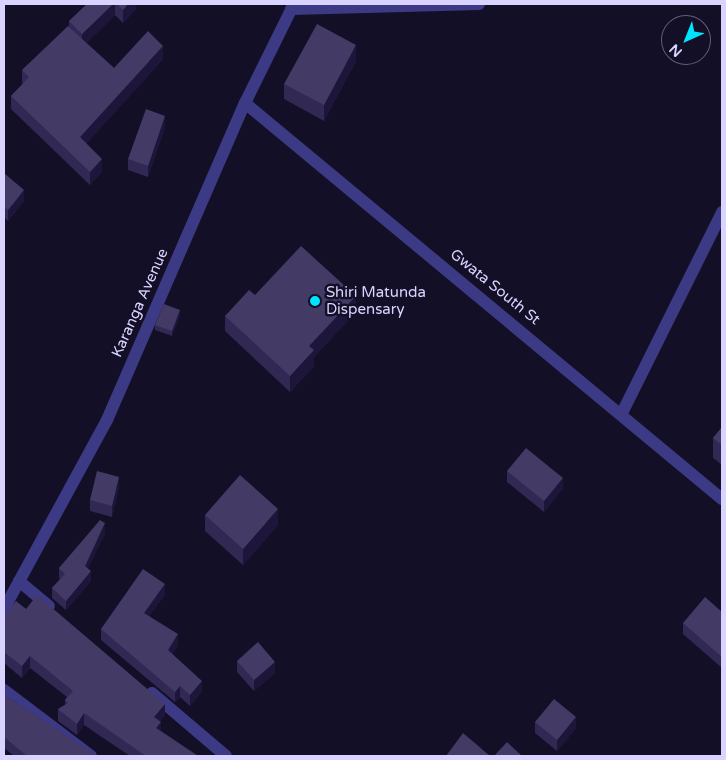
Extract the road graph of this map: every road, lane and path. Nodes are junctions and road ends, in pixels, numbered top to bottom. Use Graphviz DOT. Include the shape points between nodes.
graph roads {
  1 [pos="478,4"];
  2 [pos="292,6"];
  3 [pos="245,103"];
  4 [pos="722,212"];
  5 [pos="622,413"];
  6 [pos="722,499"];
  7 [pos="19,581"];
  8 [pos="4,609"];
  9 [pos="64,619"];
  10 [pos="138,681"];
  11 [pos="4,690"];
  12 [pos="91,756"];
  13 [pos="226,756"];
  1 -- 2 [label="street"];
  2 -- 3 [label="street, Karanga Avenue"];
  3 -- 5 [label="street, Gwata South St"];
  3 -- 7 [label="street, Karanga Avenue" via="107,420"];
  4 -- 5 [label="street"];
  5 -- 6 [label="street, Gwata South St"];
  7 -- 8 [label="street, Karanga Avenue"];
  7 -- 9 [label="street"];
  10 -- 13 [label="street"];
  11 -- 12 [label="street"];
}
